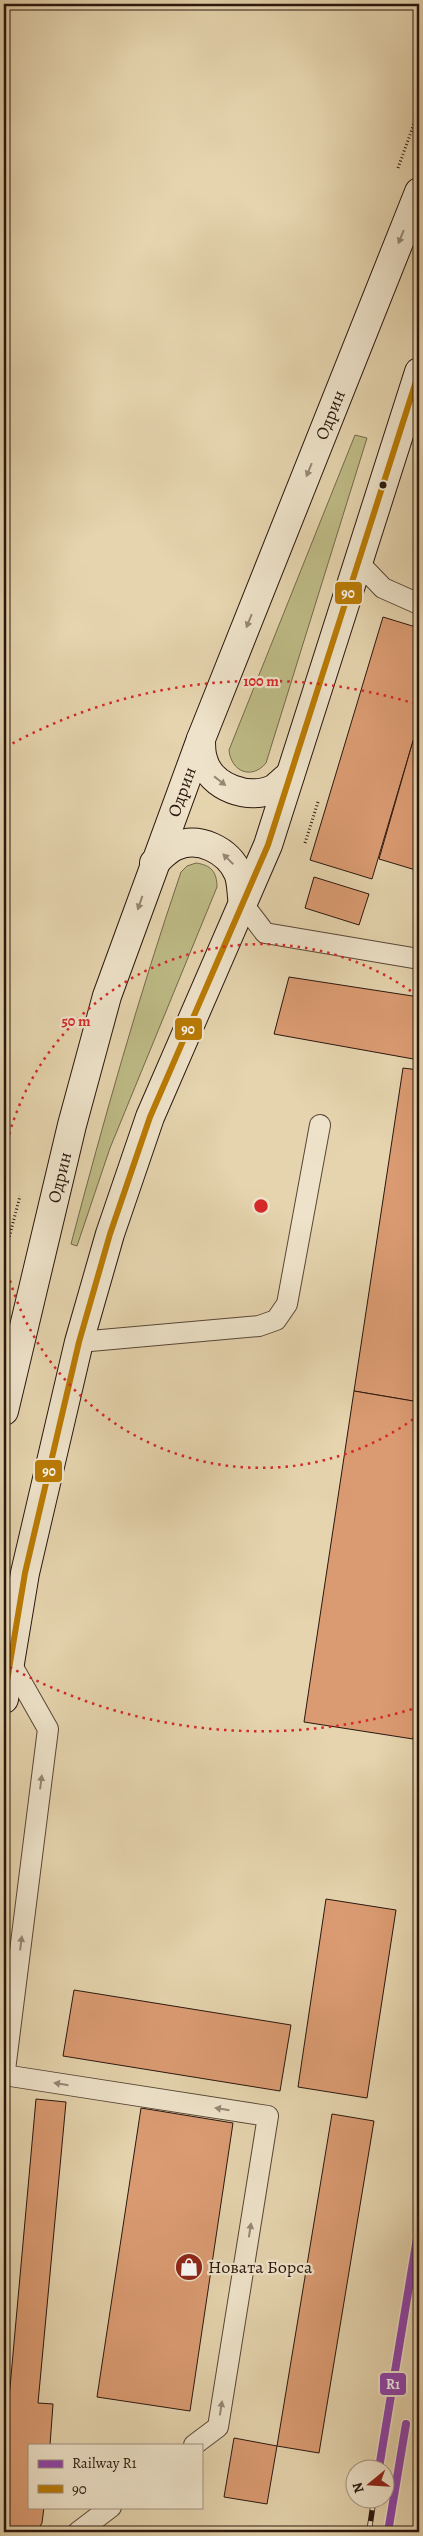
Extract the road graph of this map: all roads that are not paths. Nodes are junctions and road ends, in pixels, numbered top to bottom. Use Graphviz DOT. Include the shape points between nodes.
graph roads {
  1 [pos="419,192"];
  2 [pos="419,372"];
  3 [pos="357,561"];
  4 [pos="419,604"];
  5 [pos="201,739"];
  6 [pos="290,775"];
  7 [pos="154,863"];
  8 [pos="242,904"];
  9 [pos="419,959"];
  10 [pos="320,1125"];
  11 [pos="79,1342"];
  12 [pos="4,1411"];
  13 [pos="10,1662"];
  14 [pos="4,1699"];
  15 [pos="4,2077"];
  16 [pos="195,2444"];
  17 [pos="110,2508"];
  18 [pos="78,2532"];
  1 -- 5 [label="main road, Одрин, one-way"];
  2 -- 3 [label="main road"];
  3 -- 4 [label="lane" via="383,588"];
  3 -- 6 [label="main road"];
  5 -- 6 [label="main road, one-way" via="203,760 214,778 232,790 253,794 274,788"];
  5 -- 7 [label="main road, Одрин"];
  6 -- 8 [label="main road" via="268,845"];
  8 -- 7 [label="main road, one-way" via="239,875 232,861 214,847 190,843 175,846"];
  7 -- 12 [label="main road, Одрин, one-way" via="107,996 72,1125"];
  8 -- 9 [label="lane" via="265,933"];
  8 -- 11 [label="main road" via="150,1117 110,1234"];
  10 -- 11 [label="lane" via="287,1304 276,1320 259,1326"];
  11 -- 13 [label="main road" via="25,1573"];
  13 -- 14 [label="main road"];
  15 -- 13 [label="lane, one-way" via="48,1729"];
  16 -- 15 [label="lane, one-way" via="218,2427 268,2116"];
  17 -- 18 [label="lane"];
}
